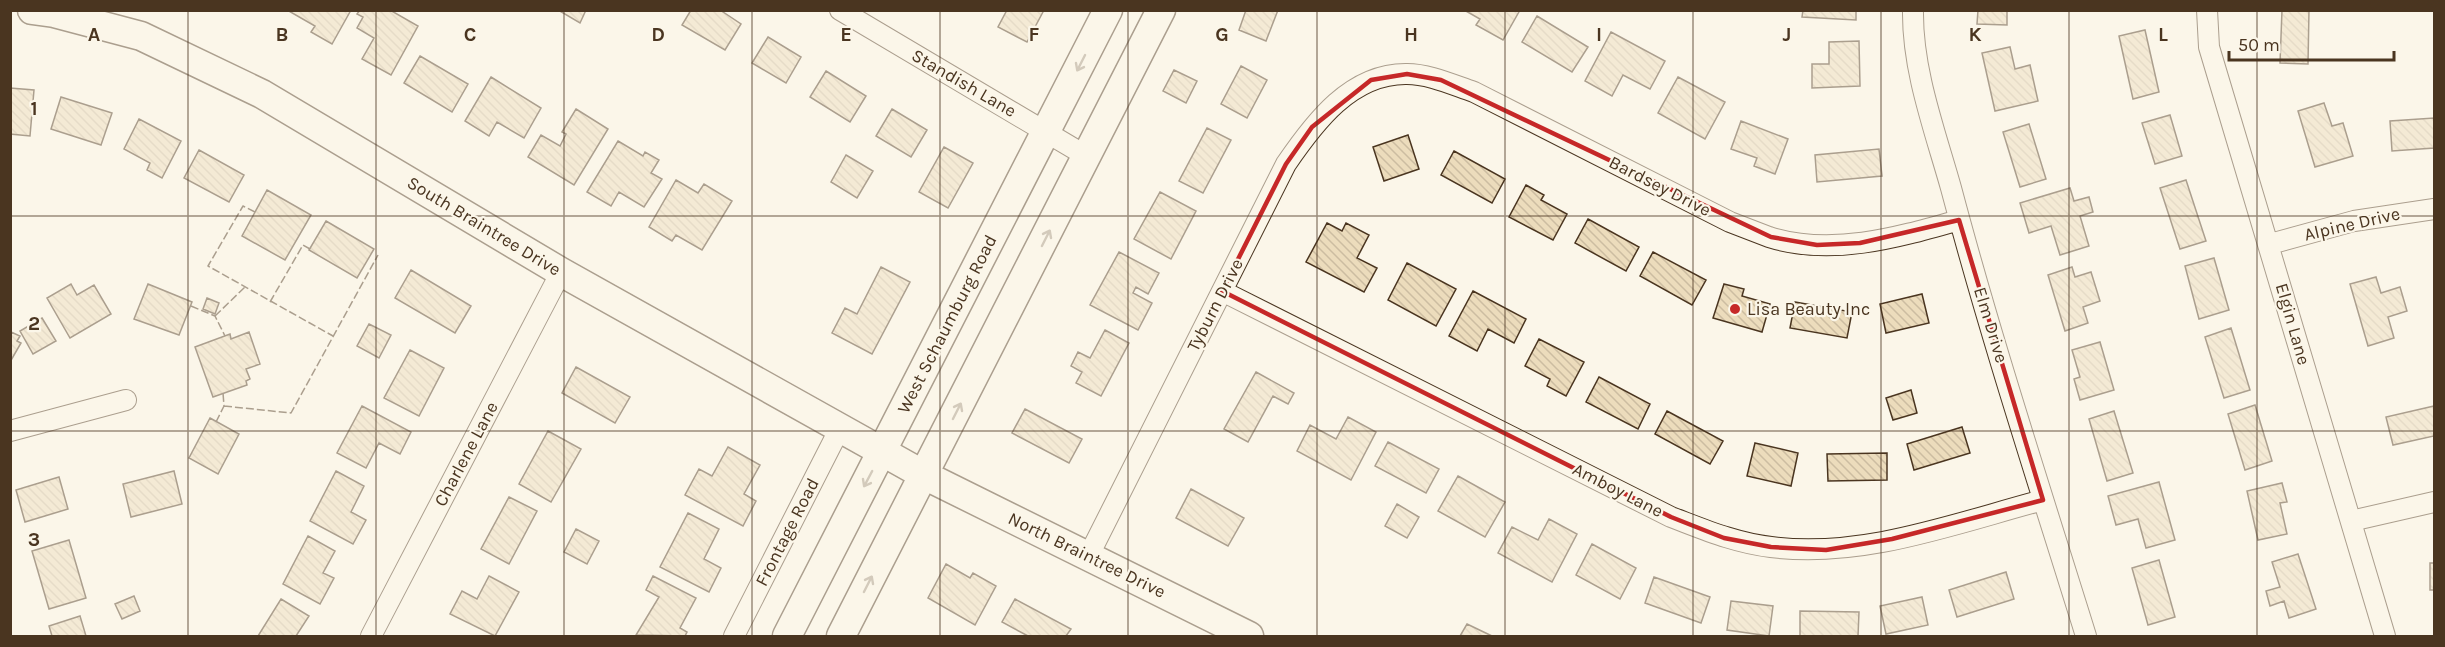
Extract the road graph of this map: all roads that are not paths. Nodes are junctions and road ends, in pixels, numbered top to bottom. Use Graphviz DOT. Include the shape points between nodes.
graph roads {
  1 [pos="32,10"];
  2 [pos="840,10"];
  3 [pos="1108,10"];
  4 [pos="1161,10"];
  5 [pos="1913,10"];
  6 [pos="2207,10"];
  7 [pos="1371,80"];
  8 [pos="1046,131"];
  9 [pos="1088,157"];
  10 [pos="2434,209"];
  11 [pos="1959,220"];
  12 [pos="2270,244"];
  13 [pos="561,272"];
  14 [pos="1222,291"];
  15 [pos="126,399"];
  16 [pos="840,428"];
  17 [pos="10,431"];
  18 [pos="882,452"];
  19 [pos="924,475"];
  20 [pos="2043,500"];
  21 [pos="2434,501"];
  22 [pos="2351,521"];
  23 [pos="1089,555"];
  24 [pos="371,636"];
  25 [pos="734,636"];
  26 [pos="787,636"];
  27 [pos="841,636"];
  28 [pos="1249,636"];
  29 [pos="2086,636"];
  30 [pos="2385,636"];
  1 -- 13 [label="main road, South Braintree Drive" via="141,36 262,94"];
  2 -- 8 [label="street, Standish Lane"];
  3 -- 8 [label="main road, West Schaumburg Road, one-way"];
  4 -- 9 [label="main road"];
  5 -- 11 [label="street, Elm Drive" via="1924,88"];
  6 -- 12 [label="street, Elgin Lane" via="2209,47"];
  7 -- 11 [label="street, Bardsey Drive" via="1407,74 1441,80 1474,92 1730,222 1771,237 1817,245 1860,243 1898,238"];
  7 -- 14 [label="street, Tyburn Drive" via="1340,100 1312,127 1286,164"];
  8 -- 9 [label="street, Standish Lane"];
  8 -- 18 [label="main road, West Schaumburg Road"];
  19 -- 9 [label="main road, one-way"];
  10 -- 12 [label="street, Alpine Drive" via="2354,221"];
  11 -- 20 [label="street, Elm Drive"];
  12 -- 22 [label="street, Elgin Lane"];
  13 -- 16 [label="main road, South Braintree Drive"];
  13 -- 24 [label="street, Charlene Lane"];
  14 -- 20 [label="street, Amboy Lane" via="1671,517 1724,538 1770,547 1826,550 1893,539"];
  14 -- 23 [label="street, Tyburn Drive"];
  15 -- 17 [label="street"];
  16 -- 18 [label="main road, South Braintree Drive"];
  16 -- 25 [label="street, Frontage Road"];
  18 -- 19 [label="main road, South Braintree Drive"];
  18 -- 26 [label="main road, West Schaumburg Road, one-way"];
  19 -- 23 [label="main road, North Braintree Drive"];
  27 -- 19 [label="main road, one-way"];
  20 -- 29 [label="street, Elm Drive"];
  21 -- 22 [label="street"];
  22 -- 30 [label="street, Elgin Lane"];
  23 -- 28 [label="main road, North Braintree Drive"];
}
